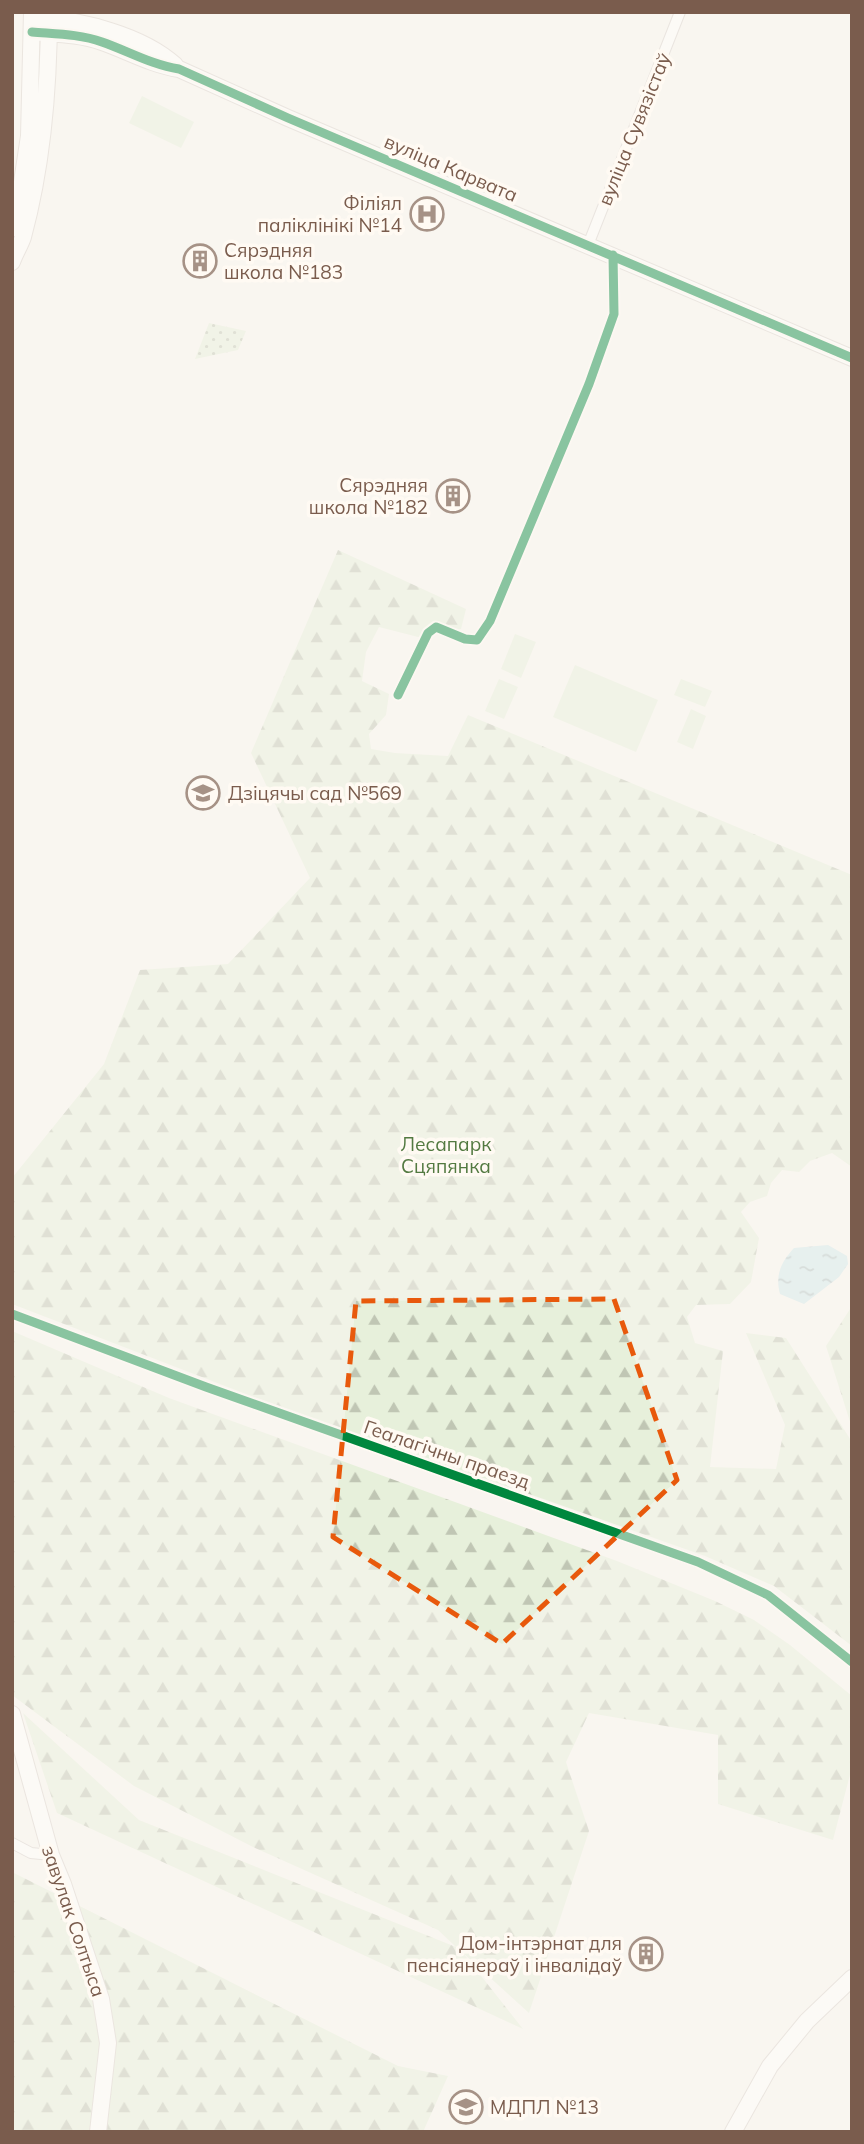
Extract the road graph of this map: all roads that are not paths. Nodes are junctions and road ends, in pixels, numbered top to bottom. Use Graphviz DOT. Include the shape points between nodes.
graph roads {
  1 [pos="680,12"];
  2 [pos="40,21"];
  3 [pos="588,245"];
  4 [pos="612,255"];
  5 [pos="13,258"];
  6 [pos="852,358"];
  7 [pos="398,695"];
  8 [pos="12,1314"];
  9 [pos="852,1662"];
  10 [pos="12,1714"];
  11 [pos="12,1843"];
  12 [pos="51,1855"];
  13 [pos="852,1978"];
  14 [pos="97,2132"];
  15 [pos="733,2132"];
  1 -- 3 [label="street, вуліца Сувязістаў"];
  2 -- 3 [label="street, вуліца Карвата" via="180,69"];
  2 -- 5 [label="street" via="47,100 37,176 22,241"];
  3 -- 4 [label="street, вуліца Карвата"];
  4 -- 6 [label="street, вуліца Карвата"];
  4 -- 7 [label="street" via="614,314 490,621 477,640 436,627 428,633"];
  8 -- 9 [label="street, Геалагічны праезд" via="698,1562 768,1595"];
  10 -- 12 [label="street, завулак Солтыса"];
  11 -- 12 [label="street" via="31,1853"];
  12 -- 14 [label="street, завулак Солтыса" via="105,2020 107,2063"];
  13 -- 15 [label="street" via="807,2021 770,2066"];
}
